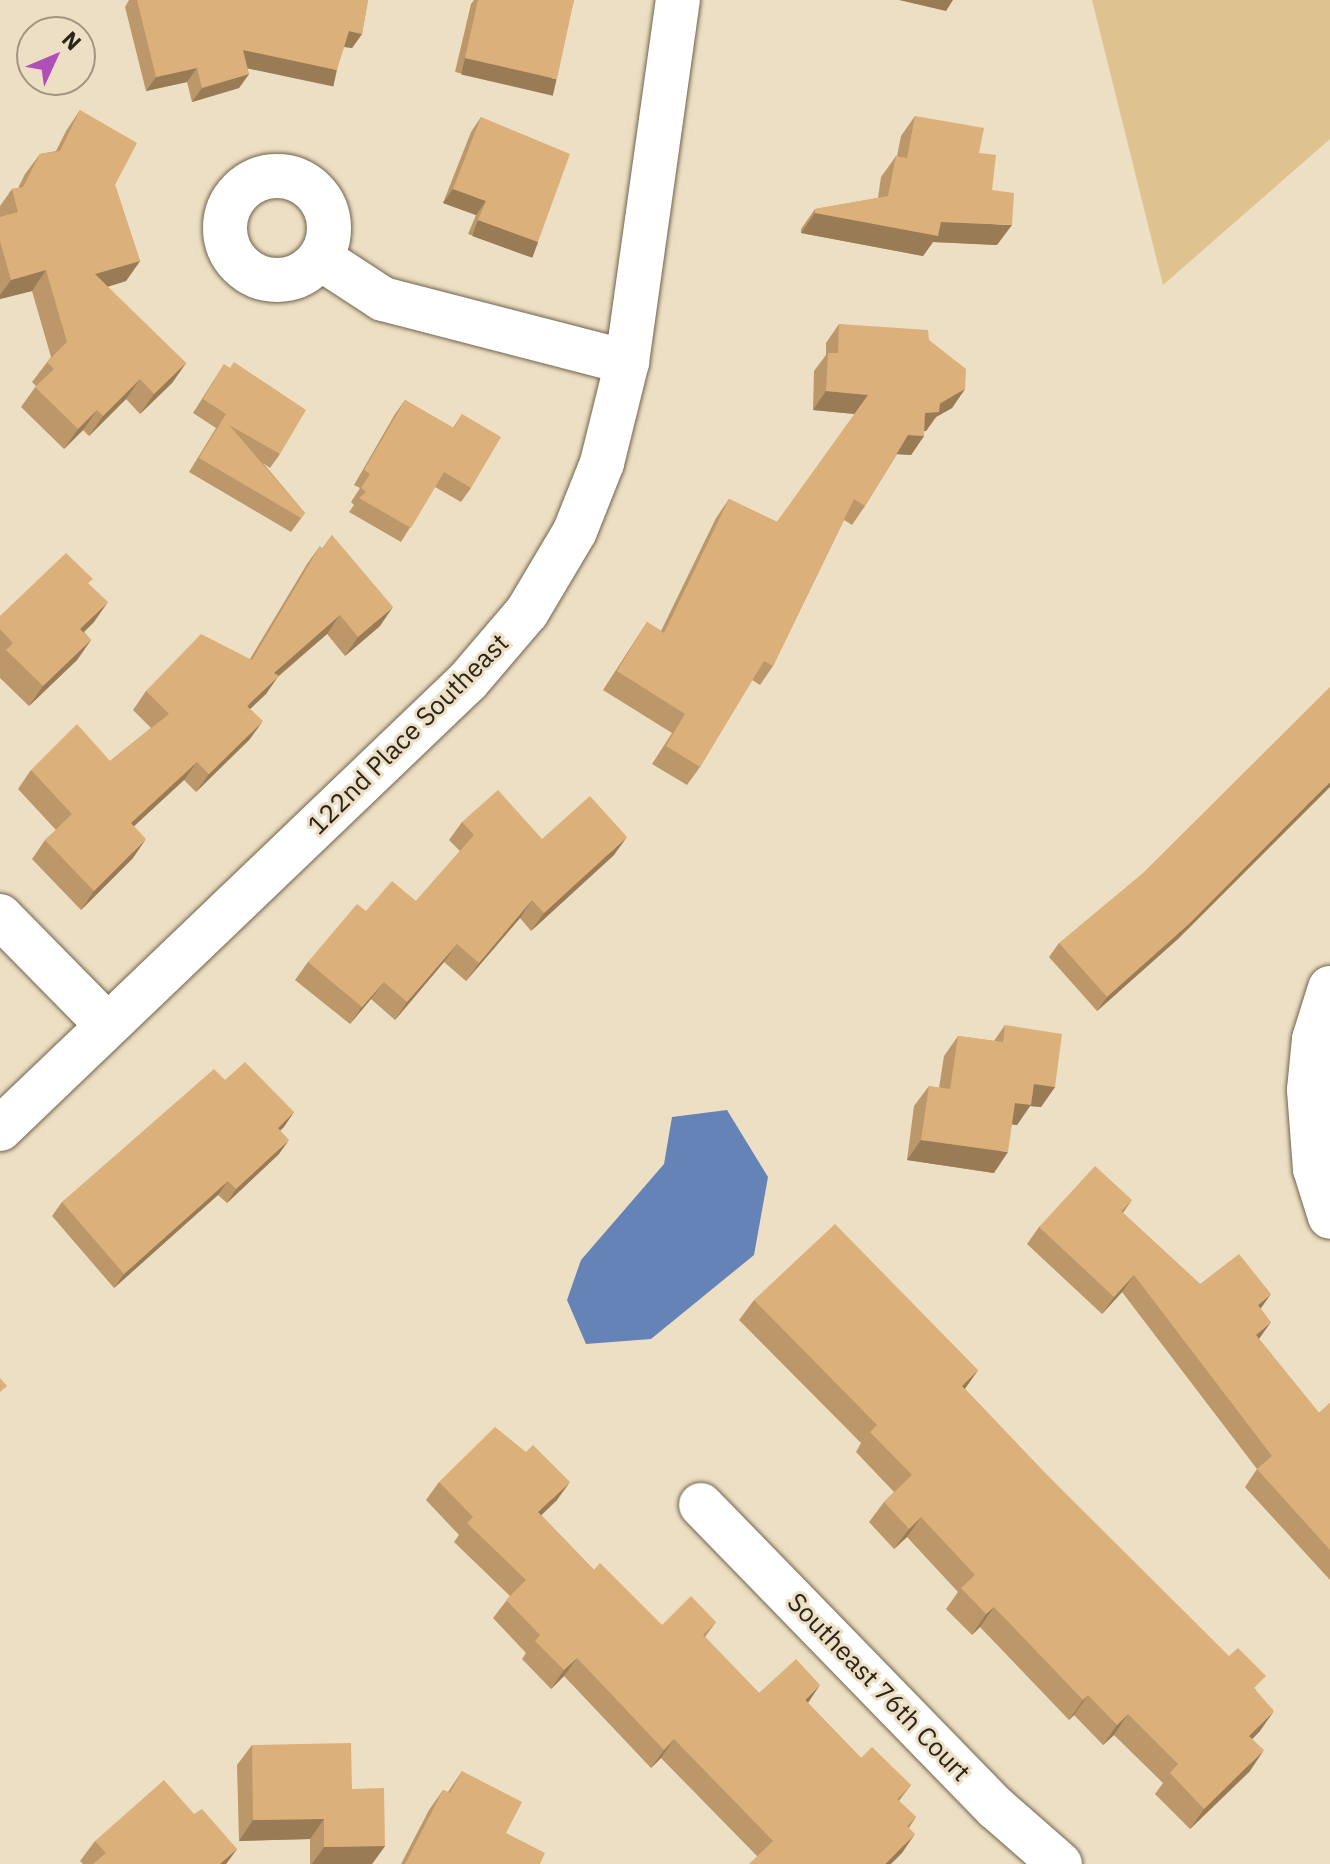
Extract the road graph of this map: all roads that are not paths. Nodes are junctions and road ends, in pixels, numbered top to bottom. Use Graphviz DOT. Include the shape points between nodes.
graph roads {
  1 [pos="678,0"];
  2 [pos="320,258"];
  3 [pos="627,362"];
  4 [pos="0,916"];
  5 [pos="1330,988"];
  6 [pos="107,1025"];
  7 [pos="0,1129"];
  8 [pos="1330,1217"];
  9 [pos="701,1505"];
  10 [pos="1060,1864"];
  1 -- 3 [label="street, 122nd Place Southeast"];
  2 -- 3 [label="street" via="383,299"];
  3 -- 6 [label="street, 122nd Place Southeast" via="602,463 575,531 527,612 468,681"];
  4 -- 6 [label="street"];
  5 -- 8 [label="street" via="1314,1039 1309,1090 1315,1169"];
  6 -- 7 [label="street, 122nd Place Southeast"];
  9 -- 10 [label="street, Southeast 76th Court" via="996,1808"];
}
